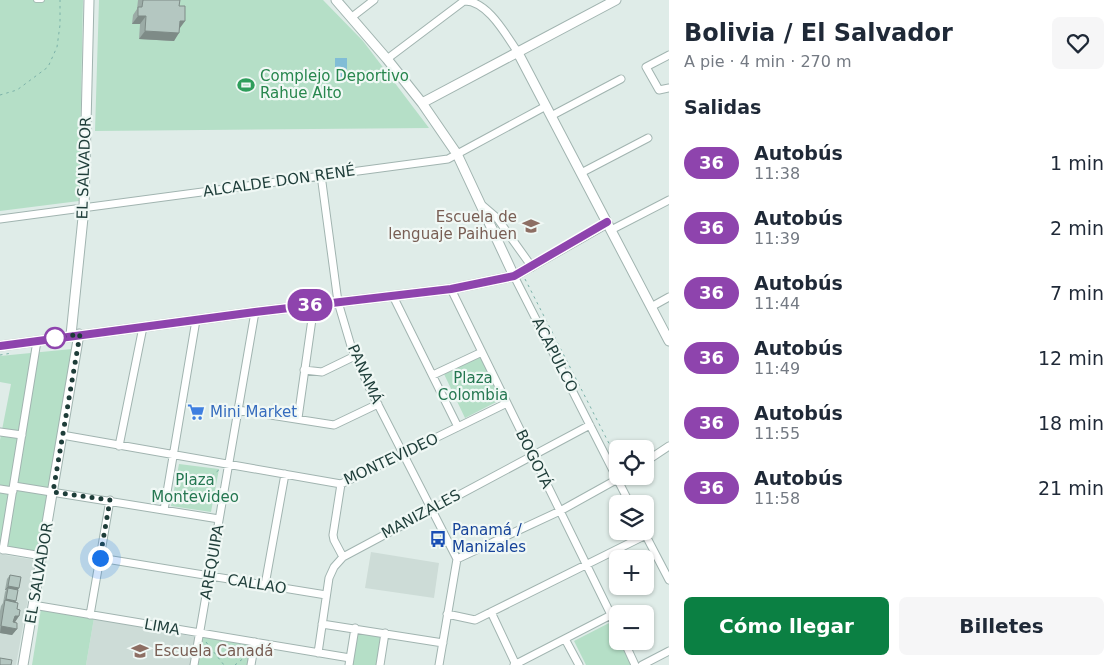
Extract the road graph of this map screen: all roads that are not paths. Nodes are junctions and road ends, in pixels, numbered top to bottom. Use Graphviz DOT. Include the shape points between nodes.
graph roads {
  1 [pos="36,0"];
  2 [pos="42,0"];
  3 [pos="89,0"];
  4 [pos="336,0"];
  5 [pos="374,0"];
  6 [pos="616,0"];
  7 [pos="352,16"];
  8 [pos="518,51"];
  9 [pos="669,55"];
  10 [pos="387,59"];
  11 [pos="621,79"];
  12 [pos="669,88"];
  13 [pos="422,103"];
  14 [pos="546,106"];
  15 [pos="551,116"];
  16 [pos="648,138"];
  17 [pos="457,154"];
  18 [pos="581,173"];
  19 [pos="322,175"];
  20 [pos="669,200"];
  21 [pos="482,206"];
  22 [pos="84,208"];
  23 [pos="0,219"];
  24 [pos="609,226"];
  25 [pos="532,266"];
  26 [pos="518,274"];
  27 [pos="451,289"];
  28 [pos="393,296"];
  29 [pos="669,297"];
  30 [pos="338,302"];
  31 [pos="314,305"];
  32 [pos="651,306"];
  33 [pos="255,312"];
  34 [pos="196,320"];
  35 [pos="143,327"];
  36 [pos="75,335"];
  37 [pos="37,341"];
  38 [pos="669,341"];
  39 [pos="0,346"];
  40 [pos="482,352"];
  41 [pos="355,356"];
  42 [pos="304,370"];
  43 [pos="432,375"];
  44 [pos="378,404"];
  45 [pos="507,404"];
  46 [pos="238,410"];
  47 [pos="298,418"];
  48 [pos="590,425"];
  49 [pos="458,427"];
  50 [pos="0,432"];
  51 [pos="22,435"];
  52 [pos="62,435"];
  53 [pos="119,446"];
  54 [pos="669,446"];
  55 [pos="403,454"];
  56 [pos="173,455"];
  57 [pos="532,455"];
  58 [pos="654,456"];
  59 [pos="609,459"];
  60 [pos="229,464"];
  61 [pos="285,474"];
  62 [pos="341,484"];
  63 [pos="609,484"];
  64 [pos="13,489"];
  65 [pos="0,490"];
  66 [pos="53,492"];
  67 [pos="110,500"];
  68 [pos="432,508"];
  69 [pos="164,510"];
  70 [pos="560,511"];
  71 [pos="219,519"];
  72 [pos="632,540"];
  73 [pos="649,540"];
  74 [pos="1,549"];
  75 [pos="42,556"];
  76 [pos="343,557"];
  77 [pos="100,558"];
  78 [pos="457,559"];
  79 [pos="586,564"];
  80 [pos="210,576"];
  81 [pos="669,580"];
  82 [pos="265,585"];
  83 [pos="326,595"];
  84 [pos="33,605"];
  85 [pos="609,611"];
  86 [pos="491,612"];
  87 [pos="448,614"];
  88 [pos="90,615"];
  89 [pos="609,616"];
  90 [pos="322,624"];
  91 [pos="355,628"];
  92 [pos="384,633"];
  93 [pos="200,634"];
  94 [pos="565,638"];
  95 [pos="255,642"];
  96 [pos="443,643"];
  97 [pos="628,650"];
  98 [pos="669,651"];
  99 [pos="318,653"];
  100 [pos="350,661"];
  101 [pos="23,665"];
  102 [pos="194,665"];
  103 [pos="251,665"];
  104 [pos="380,665"];
  105 [pos="440,665"];
  106 [pos="515,665"];
  107 [pos="579,665"];
  108 [pos="635,665"];
  109 [pos="642,665"];
  1 -- 2 [label="lane"];
  3 -- 22 [label="street, EL SALVADOR"];
  4 -- 7 [label="street, ACAPULCO"];
  5 -- 7 [label="street"];
  6 -- 8 [label="street"];
  7 -- 10 [label="street, ACAPULCO"];
  8 -- 10 [label="street" via="488,10 470,0 464,1"];
  8 -- 13 [label="street"];
  8 -- 14 [label="street"];
  9 -- 12 [label="street" via="646,67 659,90"];
  10 -- 13 [label="street, ACAPULCO"];
  11 -- 15 [label="street"];
  13 -- 17 [label="street, ACAPULCO"];
  14 -- 15 [label="street"];
  14 -- 17 [label="street, ALCALDE DON RENÉ"];
  15 -- 18 [label="street"];
  16 -- 18 [label="street"];
  17 -- 19 [label="street, ALCALDE DON RENÉ" via="448,159"];
  17 -- 21 [label="street, ACAPULCO"];
  18 -- 24 [label="street"];
  19 -- 22 [label="street, ALCALDE DON RENÉ"];
  19 -- 30 [label="street, PANAMÁ"];
  20 -- 24 [label="street"];
  21 -- 25 [label="street, ACAPULCO" via="497,218"];
  21 -- 26 [label="street, ACAPULCO"];
  22 -- 23 [label="street, ALCALDE DON RENÉ"];
  22 -- 36 [label="street, EL SALVADOR"];
  24 -- 25 [label="street"];
  24 -- 32 [label="street"];
  25 -- 26 [label="street"];
  26 -- 27 [label="street"];
  26 -- 48 [label="street, ACAPULCO"];
  27 -- 28 [label="street"];
  27 -- 40 [label="street, BOGOTÁ"];
  28 -- 30 [label="street"];
  28 -- 43 [label="street"];
  29 -- 32 [label="street"];
  30 -- 31 [label="street"];
  30 -- 41 [label="street, PANAMÁ"];
  31 -- 33 [label="street"];
  31 -- 42 [label="street"];
  32 -- 38 [label="street"];
  33 -- 34 [label="street"];
  33 -- 46 [label="street, AREQUIPA"];
  34 -- 35 [label="street"];
  34 -- 56 [label="street"];
  35 -- 36 [label="street"];
  35 -- 53 [label="street"];
  36 -- 37 [label="street"];
  36 -- 52 [label="street, EL SALVADOR"];
  37 -- 39 [label="street"];
  37 -- 51 [label="street"];
  40 -- 43 [label="street"];
  40 -- 45 [label="street, BOGOTÁ"];
  41 -- 42 [label="street" via="322,372"];
  41 -- 44 [label="street, PANAMÁ"];
  42 -- 47 [label="street"];
  43 -- 49 [label="street"];
  44 -- 47 [label="street" via="334,424"];
  44 -- 55 [label="street, PANAMÁ"];
  45 -- 49 [label="street, MONTEVIDEO"];
  45 -- 57 [label="street, BOGOTÁ"];
  46 -- 47 [label="street"];
  46 -- 60 [label="street, AREQUIPA"];
  48 -- 57 [label="street, MANIZALES"];
  48 -- 59 [label="street, ACAPULCO"];
  49 -- 55 [label="street, MONTEVIDEO"];
  50 -- 51 [label="street"];
  51 -- 64 [label="street"];
  52 -- 53 [label="street, MONTEVIDEO"];
  52 -- 66 [label="street, EL SALVADOR"];
  53 -- 56 [label="street, MONTEVIDEO"];
  54 -- 58 [label="street"];
  55 -- 62 [label="street, MONTEVIDEO"];
  55 -- 68 [label="street, PANAMÁ"];
  56 -- 60 [label="street, MONTEVIDEO"];
  56 -- 69 [label="street"];
  57 -- 68 [label="street, MANIZALES"];
  57 -- 70 [label="street, BOGOTÁ"];
  60 -- 61 [label="street, MONTEVIDEO"];
  60 -- 71 [label="street, AREQUIPA"];
  61 -- 62 [label="street, MONTEVIDEO"];
  61 -- 82 [label="street"];
  62 -- 76 [label="street" via="333,535"];
  63 -- 70 [label="street"];
  64 -- 65 [label="street"];
  64 -- 66 [label="street"];
  64 -- 74 [label="street"];
  66 -- 67 [label="street"];
  66 -- 75 [label="street, EL SALVADOR"];
  67 -- 69 [label="street"];
  67 -- 77 [label="street"];
  68 -- 76 [label="street, MANIZALES"];
  68 -- 78 [label="street, PANAMÁ"];
  69 -- 71 [label="street"];
  70 -- 78 [label="street"];
  70 -- 79 [label="street, BOGOTÁ"];
  71 -- 80 [label="street, AREQUIPA"];
  72 -- 79 [label="street"];
  73 -- 81 [label="street"];
  74 -- 75 [label="street"];
  75 -- 84 [label="street, EL SALVADOR"];
  76 -- 83 [label="street, MANIZALES" via="331,572"];
  77 -- 80 [label="street, CALLAO"];
  77 -- 88 [label="street"];
  78 -- 87 [label="street"];
  79 -- 85 [label="street, BOGOTÁ"];
  79 -- 86 [label="street"];
  80 -- 82 [label="street, CALLAO"];
  80 -- 93 [label="street, AREQUIPA"];
  82 -- 83 [label="street, CALLAO"];
  83 -- 90 [label="street, MANIZALES"];
  84 -- 88 [label="street, LIMA"];
  84 -- 101 [label="street, EL SALVADOR"];
  86 -- 87 [label="street" via="475,620"];
  86 -- 106 [label="street"];
  87 -- 96 [label="street"];
  88 -- 93 [label="street, LIMA"];
  89 -- 94 [label="street"];
  90 -- 91 [label="street"];
  90 -- 99 [label="street, MANIZALES"];
  91 -- 92 [label="street"];
  91 -- 100 [label="street"];
  92 -- 96 [label="street"];
  92 -- 104 [label="street"];
  93 -- 95 [label="street, LIMA"];
  93 -- 102 [label="street, AREQUIPA"];
  94 -- 106 [label="street"];
  94 -- 107 [label="street"];
  95 -- 99 [label="street, LIMA"];
  95 -- 103 [label="street"];
  96 -- 105 [label="street"];
  97 -- 108 [label="street"];
  98 -- 109 [label="street"];
  99 -- 100 [label="street, LIMA"];
}
